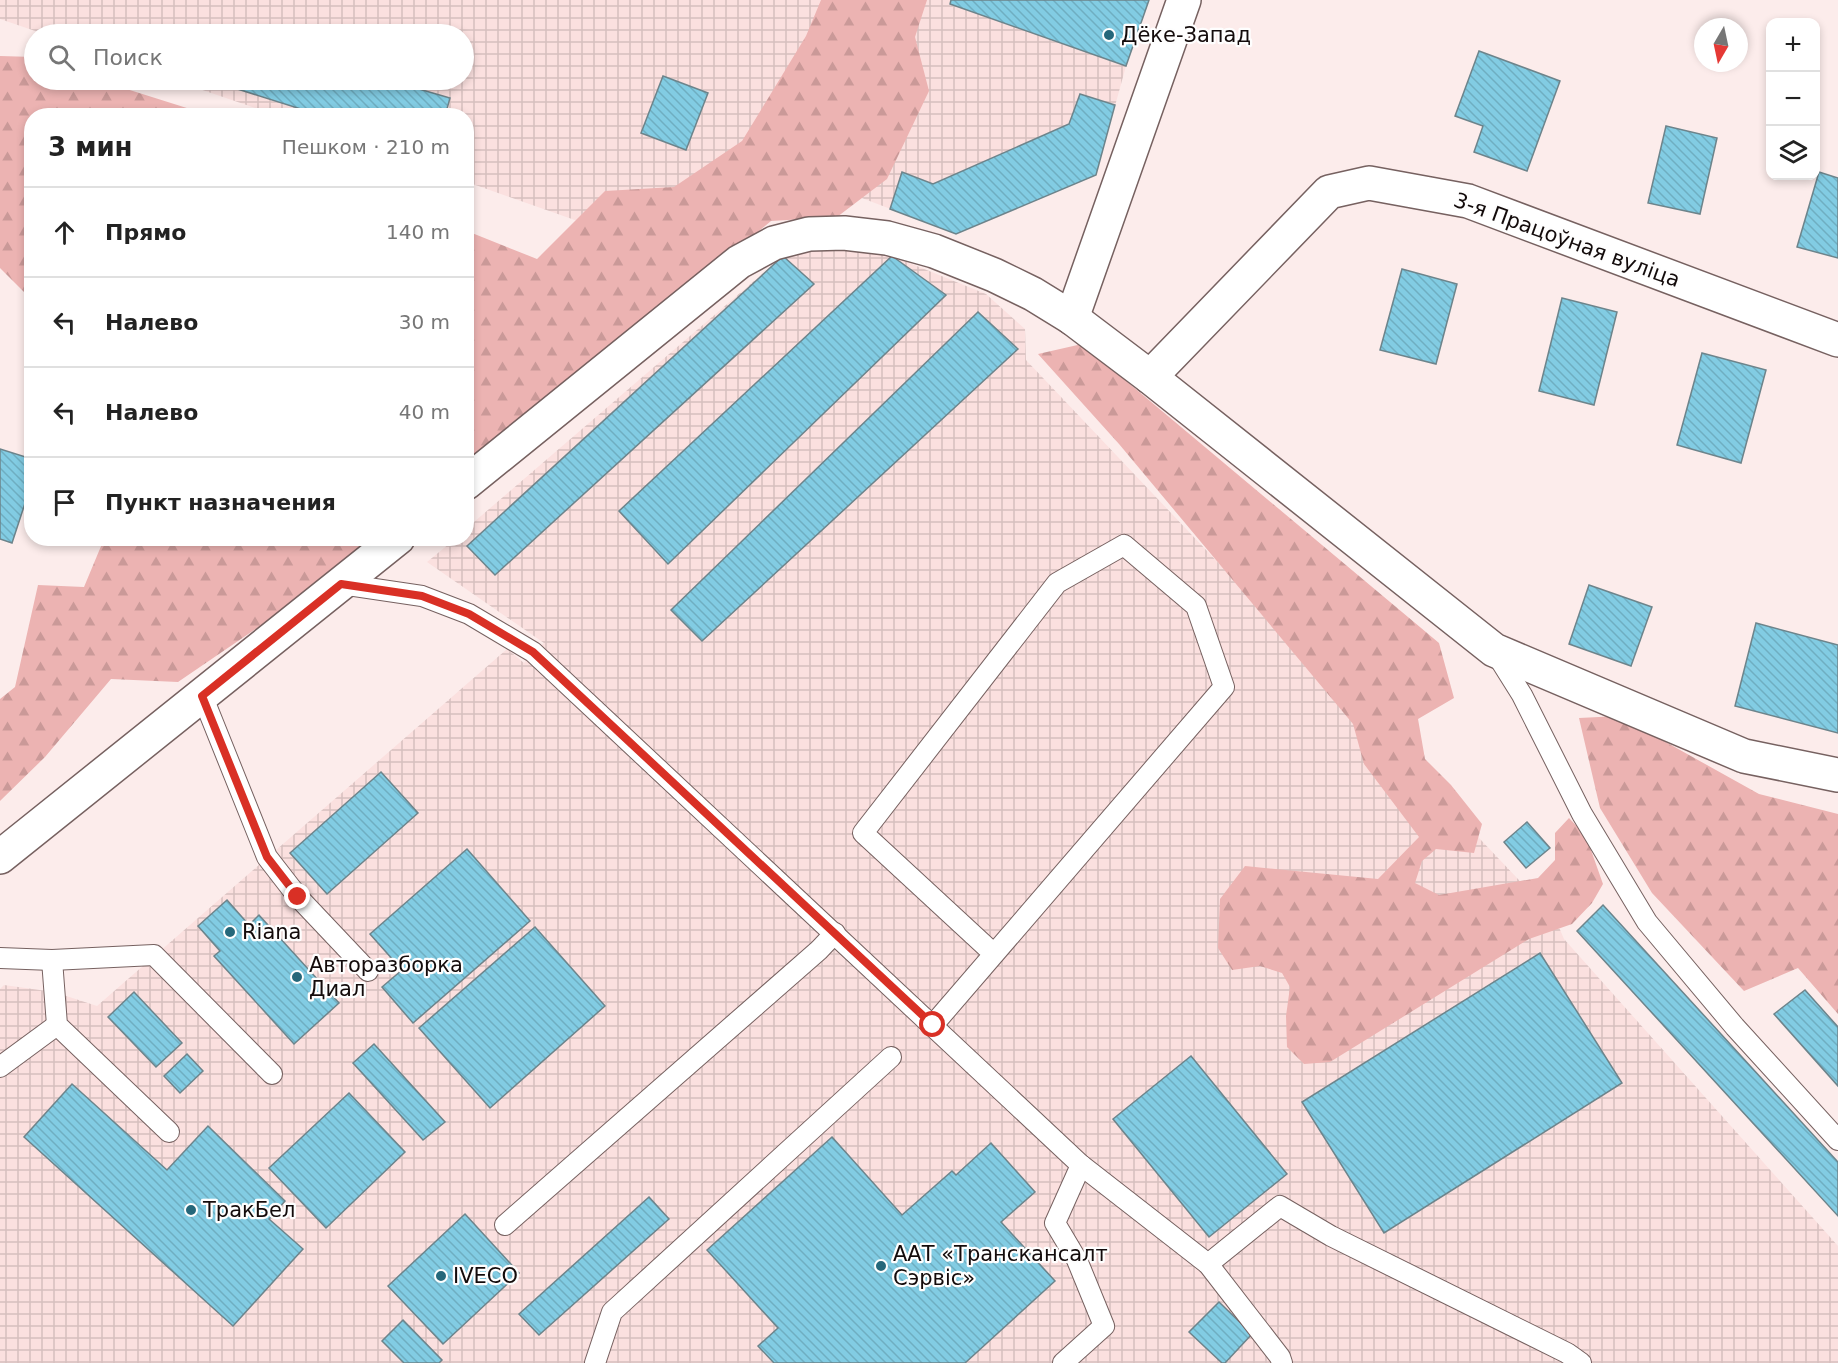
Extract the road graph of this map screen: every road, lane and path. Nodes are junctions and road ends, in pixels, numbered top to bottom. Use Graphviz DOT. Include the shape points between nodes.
graph roads {
  1 [pos="1184,0"];
  2 [pos="1072,318"];
  3 [pos="1838,340"];
  4 [pos="1150,377"];
  5 [pos="474,477"];
  6 [pos="388,546"];
  7 [pos="341,584"];
  8 [pos="1494,650"];
  9 [pos="202,696"];
  10 [pos="1838,775"];
  11 [pos="0,857"];
  12 [pos="835,933"];
  13 [pos="994,954"];
  14 [pos="0,958"];
  15 [pos="52,960"];
  16 [pos="368,971"];
  17 [pos="57,1025"];
  18 [pos="933,1025"];
  19 [pos="891,1057"];
  20 [pos="0,1067"];
  21 [pos="272,1074"];
  22 [pos="169,1132"];
  23 [pos="1838,1140"];
  24 [pos="1081,1165"];
  25 [pos="505,1225"];
  26 [pos="1208,1264"];
  27 [pos="595,1363"];
  28 [pos="1063,1363"];
  29 [pos="1282,1363"];
  30 [pos="1581,1363"];
  1 -- 2 [label="street"];
  2 -- 4 [label="street"];
  2 -- 5 [label="street" via="994,274 887,238 809,234 774,243 739,262"];
  3 -- 4 [label="street, 3-я Працоўная вуліца" via="1468,201 1369,183 1329,192"];
  4 -- 8 [label="street"];
  6 -- 7 [label="street"];
  7 -- 9 [label="street"];
  7 -- 12 [label="lane" via="422,596 469,614 533,652"];
  8 -- 10 [label="street" via="1744,756"];
  8 -- 23 [label="lane" via="1522,695 1582,814 1647,922 1735,1027"];
  9 -- 11 [label="street"];
  9 -- 16 [label="lane" via="267,857 298,897"];
  12 -- 18 [label="lane"];
  12 -- 25 [label="lane"];
  13 -- 13 [label="lane" via="1224,687 1196,606 1124,544 1056,583 863,833"];
  13 -- 18 [label="lane"];
  14 -- 15 [label="lane"];
  15 -- 17 [label="lane"];
  15 -- 21 [label="lane" via="154,955"];
  17 -- 20 [label="lane"];
  17 -- 22 [label="lane"];
  18 -- 24 [label="lane"];
  19 -- 27 [label="lane" via="612,1311"];
  24 -- 26 [label="lane"];
  24 -- 28 [label="lane" via="1055,1222 1077,1260 1104,1326"];
  26 -- 29 [label="lane"];
  26 -- 30 [label="lane" via="1280,1206 1331,1236"];
}
